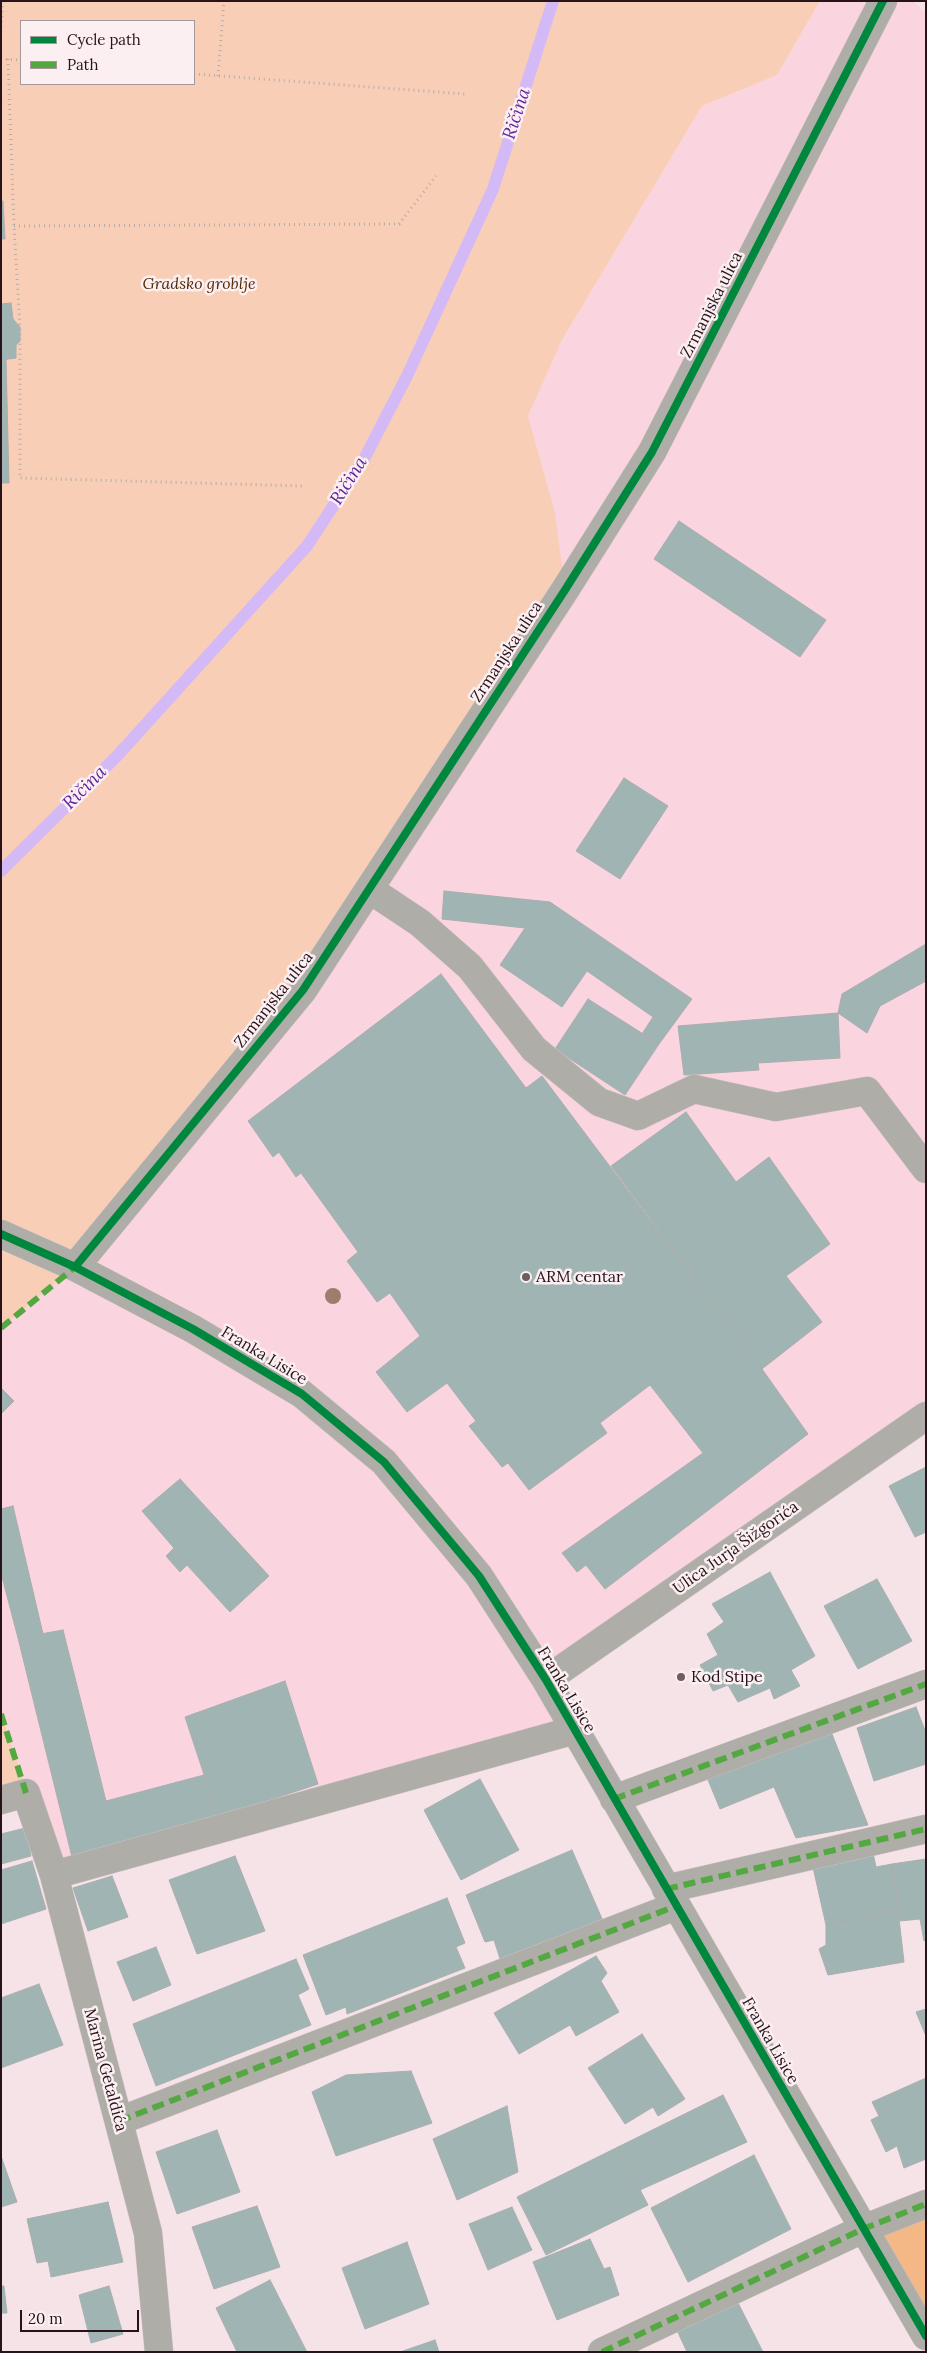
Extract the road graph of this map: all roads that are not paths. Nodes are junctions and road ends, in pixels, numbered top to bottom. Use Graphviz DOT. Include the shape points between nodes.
graph roads {
  1 [pos="884,1"];
  2 [pos="369,889"];
  3 [pos="926,1169"];
  4 [pos="1,1234"];
  5 [pos="75,1267"];
  6 [pos="926,1416"];
  7 [pos="546,1680"];
  8 [pos="926,1684"];
  9 [pos="575,1730"];
  10 [pos="14,1796"];
  11 [pos="614,1800"];
  12 [pos="926,1829"];
  13 [pos="54,1875"];
  14 [pos="671,1897"];
  15 [pos="119,2122"];
  16 [pos="926,2204"];
  17 [pos="863,2229"];
  18 [pos="926,2336"];
  19 [pos="160,2352"];
  20 [pos="602,2352"];
  1 -- 2 [label="street, Zrmanjska ulica" via="652,452"];
  2 -- 3 [label="street" via="420,923 470,967 534,1048 599,1102 638,1116 694,1090 776,1107 867,1092"];
  2 -- 5 [label="street, Zrmanjska ulica" via="303,990"];
  4 -- 5 [label="street, Franka Lisice"];
  5 -- 7 [label="street, Franka Lisice" via="193,1329 302,1394 384,1462 479,1576"];
  6 -- 7 [label="street, Ulica Jurja Šižgorića"];
  7 -- 9 [label="street, Franka Lisice"];
  8 -- 11 [label="street"];
  9 -- 11 [label="street, Franka Lisice"];
  9 -- 13 [label="street"];
  10 -- 13 [label="street, Marina Getaldića"];
  11 -- 14 [label="street, Franka Lisice"];
  12 -- 14 [label="street"];
  13 -- 15 [label="street, Marina Getaldića"];
  14 -- 15 [label="street"];
  14 -- 17 [label="street, Franka Lisice"];
  15 -- 19 [label="street, Marina Getaldića" via="148,2233"];
  16 -- 17 [label="street"];
  17 -- 18 [label="street, Franka Lisice"];
  17 -- 20 [label="street"];
}
